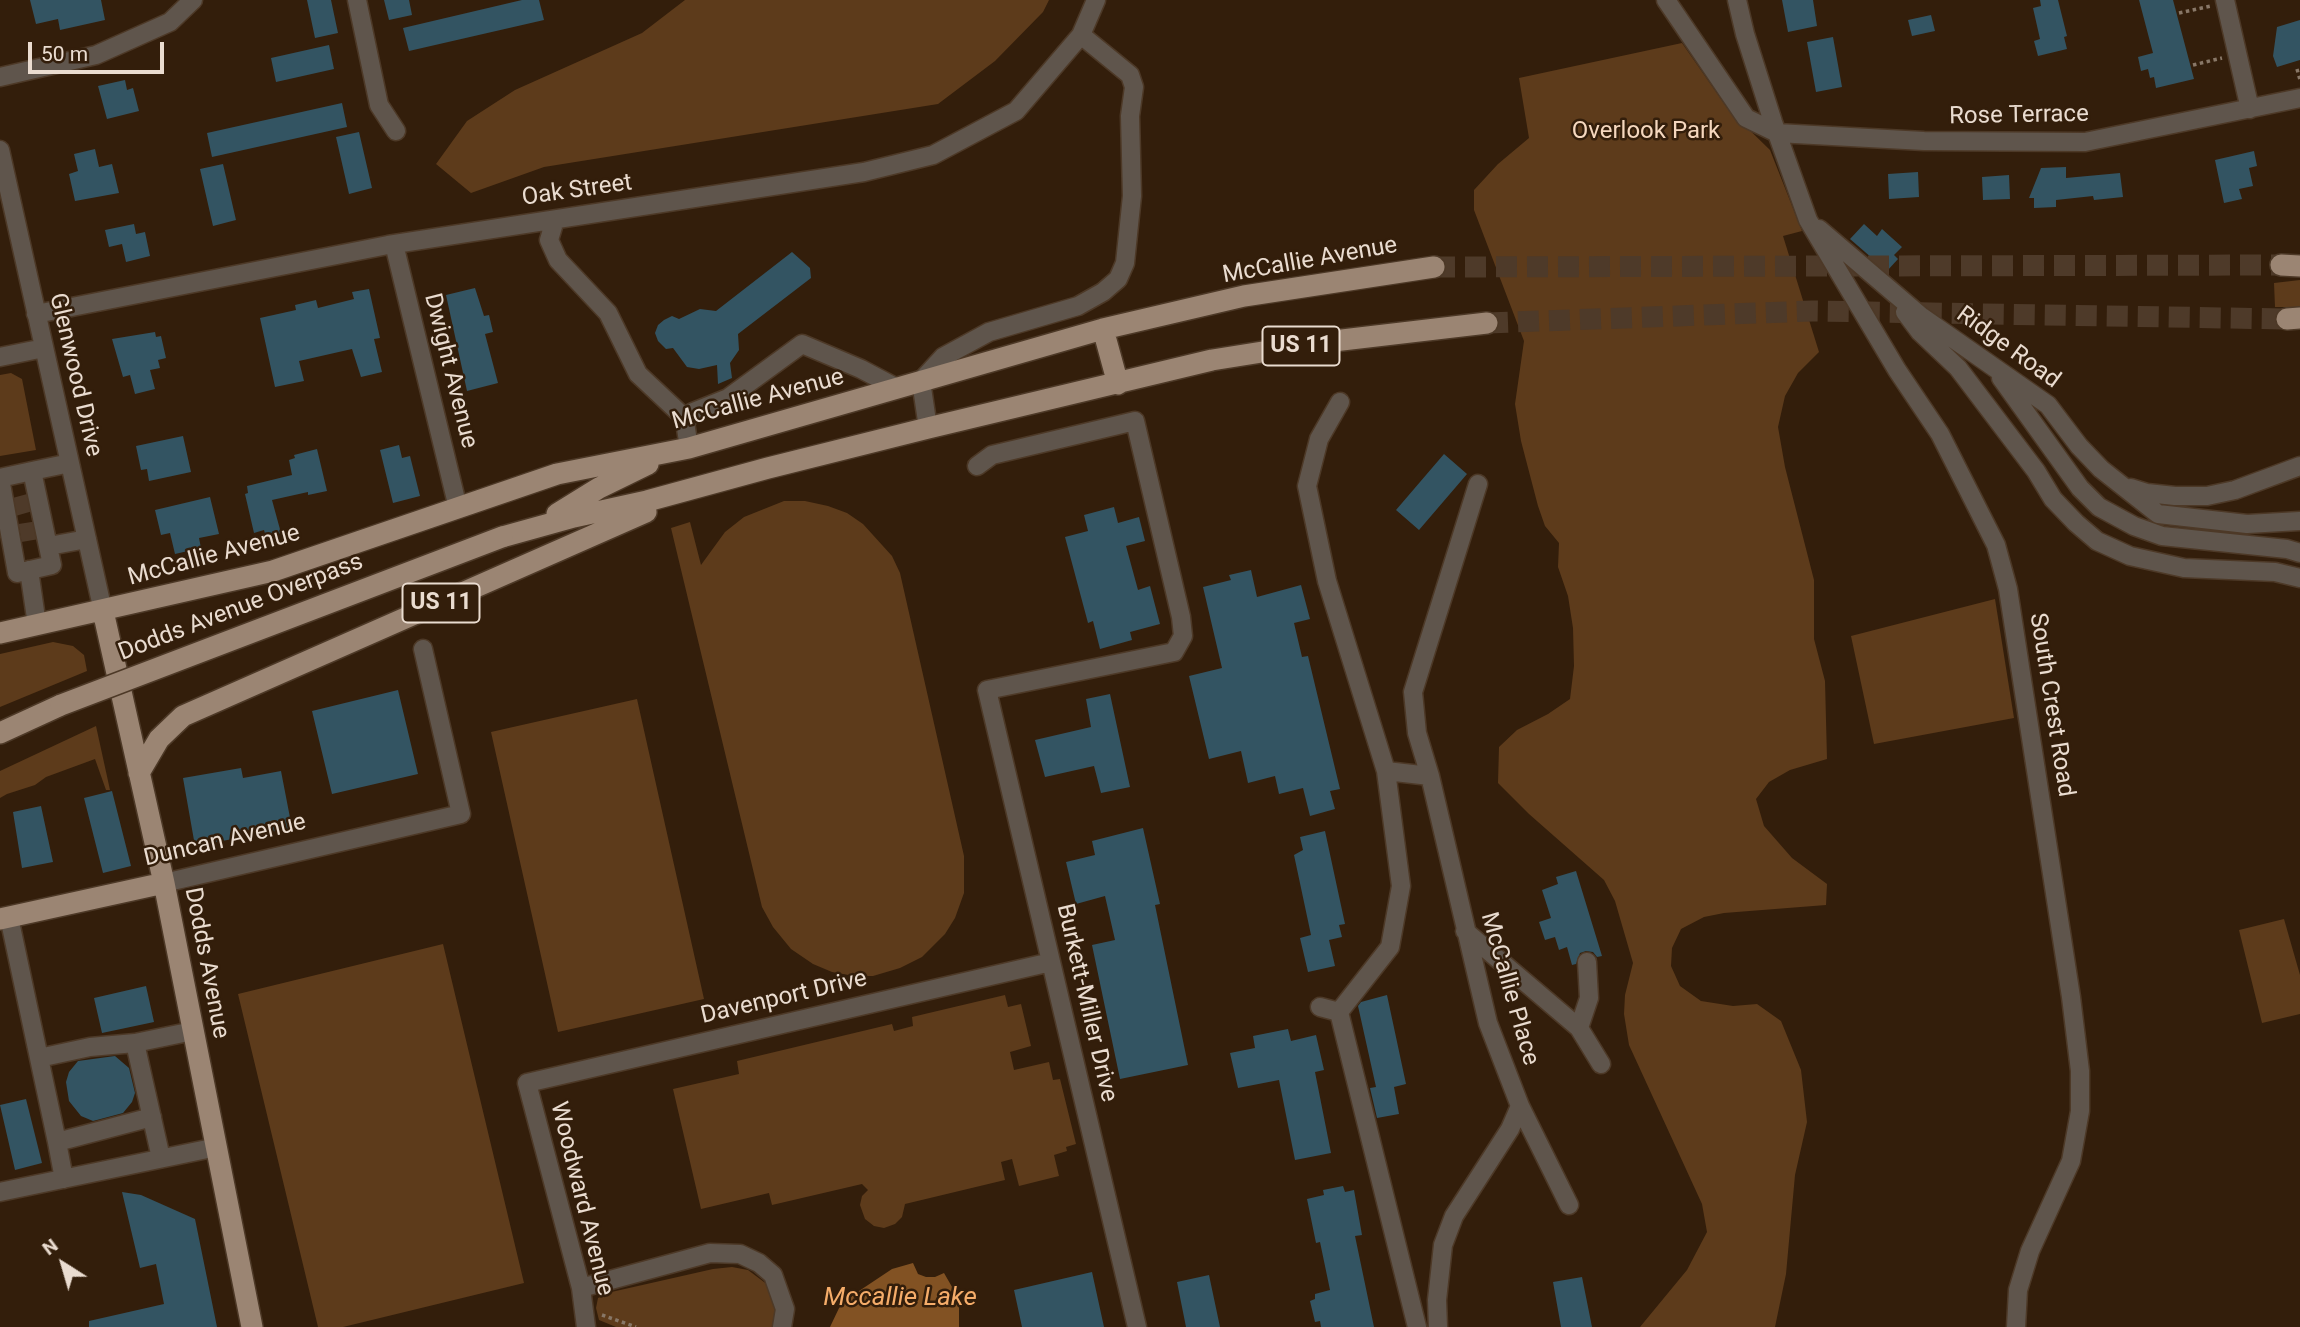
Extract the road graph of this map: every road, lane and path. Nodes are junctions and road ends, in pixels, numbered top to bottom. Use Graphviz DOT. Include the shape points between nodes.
graph roads {
  1 [pos="192,0"];
  2 [pos="357,0"];
  3 [pos="1096,0"];
  4 [pos="1666,0"];
  5 [pos="1737,0"];
  6 [pos="2226,1"];
  7 [pos="2179,13"];
  8 [pos="1081,35"];
  9 [pos="2236,54"];
  10 [pos="2193,65"];
  11 [pos="2297,69"];
  12 [pos="0,77"];
  13 [pos="2300,83"];
  14 [pos="2300,98"];
  15 [pos="2250,109"];
  16 [pos="396,131"];
  17 [pos="1777,134"];
  18 [pos="0,150"];
  19 [pos="555,220"];
  20 [pos="1808,220"];
  21 [pos="394,244"];
  22 [pos="1434,267"];
  23 [pos="1886,287"];
  24 [pos="36,314"];
  25 [pos="1487,323"];
  26 [pos="1103,329"];
  27 [pos="44,348"];
  28 [pos="0,357"];
  29 [pos="1994,367"];
  30 [pos="921,381"];
  31 [pos="1118,384"];
  32 [pos="897,388"];
  33 [pos="1340,401"];
  34 [pos="687,420"];
  35 [pos="928,428"];
  36 [pos="689,448"];
  37 [pos="70,463"];
  38 [pos="977,466"];
  39 [pos="2300,466"];
  40 [pos="768,468"];
  41 [pos="32,471"];
  42 [pos="1478,484"];
  43 [pos="2121,485"];
  44 [pos="23,504"];
  45 [pos="458,508"];
  46 [pos="2300,521"];
  47 [pos="44,535"];
  48 [pos="502,537"];
  49 [pos="87,538"];
  50 [pos="2300,552"];
  51 [pos="15,573"];
  52 [pos="2300,578"];
  53 [pos="103,611"];
  54 [pos="37,625"];
  55 [pos="0,633"];
  56 [pos="423,649"];
  57 [pos="0,733"];
  58 [pos="1386,771"];
  59 [pos="139,773"];
  60 [pos="1430,776"];
  61 [pos="164,883"];
  62 [pos="5,918"];
  63 [pos="1465,931"];
  64 [pos="1051,962"];
  65 [pos="1587,962"];
  66 [pos="1320,1007"];
  67 [pos="1339,1012"];
  68 [pos="1579,1028"];
  69 [pos="193,1031"];
  70 [pos="135,1043"];
  71 [pos="39,1058"];
  72 [pos="1601,1064"];
  73 [pos="527,1083"];
  74 [pos="1520,1106"];
  75 [pos="152,1117"];
  76 [pos="57,1142"];
  77 [pos="217,1147"];
  78 [pos="161,1158"];
  79 [pos="64,1178"];
  80 [pos="0,1192"];
  81 [pos="1569,1205"];
  82 [pos="581,1288"];
  83 [pos="585,1321"];
  84 [pos="252,1327"];
  85 [pos="636,1327"];
  86 [pos="782,1327"];
  87 [pos="1136,1327"];
  88 [pos="1417,1327"];
  89 [pos="1438,1327"];
  90 [pos="2016,1327"];
  1 -- 12 [label="street" via="170,22 96,55"];
  2 -- 16 [label="street" via="379,105"];
  3 -- 8 [label="street, Oak Street"];
  4 -- 17 [label="street" via="1746,118"];
  5 -- 17 [label="street, South Crest Road"];
  6 -- 7 [label="path"];
  6 -- 9 [label="street"];
  8 -- 19 [label="street, Oak Street" via="1016,111 933,155 864,172"];
  8 -- 30 [label="street" via="1130,75 1134,86 1132,196 1125,263 1118,279 1078,306 989,332 943,356"];
  9 -- 10 [label="path"];
  9 -- 15 [label="street"];
  11 -- 13 [label="path"];
  14 -- 15 [label="street, Rose Terrace"];
  15 -- 17 [label="street, Rose Terrace" via="2085,142"];
  17 -- 20 [label="street, South Crest Road"];
  18 -- 24 [label="street, Glenwood Drive"];
  19 -- 21 [label="street, Oak Street"];
  19 -- 34 [label="street" via="549,240 558,260 608,313 638,374"];
  20 -- 23 [label="street, Ridge Road"];
  20 -- 90 [label="street, South Crest Road" via="1940,434 1996,544 2008,589 2080,1071 2080,1111 2071,1161 2030,1251 2018,1290"];
  21 -- 24 [label="street, Oak Street"];
  21 -- 45 [label="street, Dwight Avenue"];
  22 -- 26 [label="main road, McCallie Avenue / US 11" via="1244,296"];
  23 -- 29 [label="street, Ridge Road"];
  23 -- 52 [label="street" via="1920,332 1958,368 2053,499 2097,541 2130,556 2184,568 2275,572"];
  24 -- 27 [label="street, Glenwood Drive"];
  25 -- 31 [label="main road, US 11" via="1225,358"];
  26 -- 30 [label="main road, McCallie Avenue / US 11"];
  26 -- 31 [label="main road"];
  27 -- 28 [label="street"];
  27 -- 37 [label="street, Glenwood Drive"];
  29 -- 43 [label="street, Ridge Road" via="2048,405 2079,446"];
  29 -- 50 [label="street" via="2099,507 2162,536"];
  30 -- 32 [label="main road, McCallie Avenue / US 11"];
  30 -- 35 [label="street"];
  31 -- 35 [label="main road, US 11"];
  32 -- 34 [label="street" via="802,344 749,384 699,408"];
  32 -- 36 [label="main road, McCallie Avenue / US 11"];
  33 -- 58 [label="street" via="1319,439 1307,486 1327,581"];
  34 -- 36 [label="street"];
  35 -- 40 [label="main road, US 11"];
  36 -- 45 [label="main road, McCallie Avenue / US 11" via="557,474"];
  36 -- 48 [label="main road, Dodds Avenue Overpass" via="634,469 548,519"];
  37 -- 41 [label="street"];
  37 -- 49 [label="street, Glenwood Drive"];
  38 -- 64 [label="street, Burkett-Miller Drive" via="992,456 1135,421 1184,636 1174,652 987,690"];
  39 -- 43 [label="street" via="2207,496 2147,493"];
  40 -- 48 [label="main road, Dodds Avenue Overpass"];
  40 -- 59 [label="main road, US 11" via="640,514 183,716 159,739"];
  41 -- 44 [label="street"];
  41 -- 44 [label="street" via="0,478"];
  42 -- 60 [label="street, McCallie Place" via="1413,692 1417,733"];
  43 -- 46 [label="street, Ridge Road" via="2158,514 2247,524"];
  44 -- 47 [label="street"];
  44 -- 51 [label="street" via="15,534"];
  45 -- 53 [label="main road, McCallie Avenue / US 11" via="273,571"];
  47 -- 49 [label="street"];
  47 -- 51 [label="street" via="52,565"];
  48 -- 57 [label="main road, Dodds Avenue Overpass, bridge" via="61,705"];
  49 -- 53 [label="street, Glenwood Drive"];
  51 -- 54 [label="street"];
  53 -- 54 [label="main road, McCallie Avenue"];
  53 -- 59 [label="main road, Dodds Avenue"];
  54 -- 55 [label="main road, McCallie Avenue"];
  56 -- 61 [label="street, Duncan Avenue" via="461,814"];
  58 -- 60 [label="street"];
  58 -- 67 [label="street" via="1401,886 1390,947"];
  59 -- 61 [label="main road, Dodds Avenue"];
  60 -- 63 [label="street, McCallie Place"];
  61 -- 62 [label="main road, Duncan Avenue"];
  61 -- 69 [label="main road, Dodds Avenue"];
  62 -- 71 [label="street"];
  63 -- 68 [label="street"];
  63 -- 74 [label="street, McCallie Place" via="1488,1023"];
  64 -- 73 [label="street, Davenport Drive"];
  64 -- 87 [label="street, Burkett-Miller Drive"];
  65 -- 68 [label="street" via="1589,998"];
  66 -- 67 [label="street"];
  67 -- 88 [label="street"];
  68 -- 72 [label="street"];
  69 -- 70 [label="street"];
  69 -- 77 [label="main road, Dodds Avenue"];
  70 -- 71 [label="street"];
  70 -- 75 [label="street"];
  71 -- 76 [label="street"];
  73 -- 82 [label="street, Woodward Avenue"];
  74 -- 81 [label="street, McCallie Place"];
  74 -- 89 [label="street" via="1454,1216 1443,1245"];
  75 -- 76 [label="street"];
  75 -- 78 [label="street"];
  76 -- 79 [label="street"];
  77 -- 78 [label="street"];
  77 -- 84 [label="main road, Dodds Avenue"];
  78 -- 79 [label="street"];
  79 -- 80 [label="street"];
  82 -- 83 [label="street, Woodward Avenue"];
  82 -- 86 [label="street" via="710,1253 740,1254 773,1275 785,1309"];
  83 -- 85 [label="path" via="601,1315"];
}
